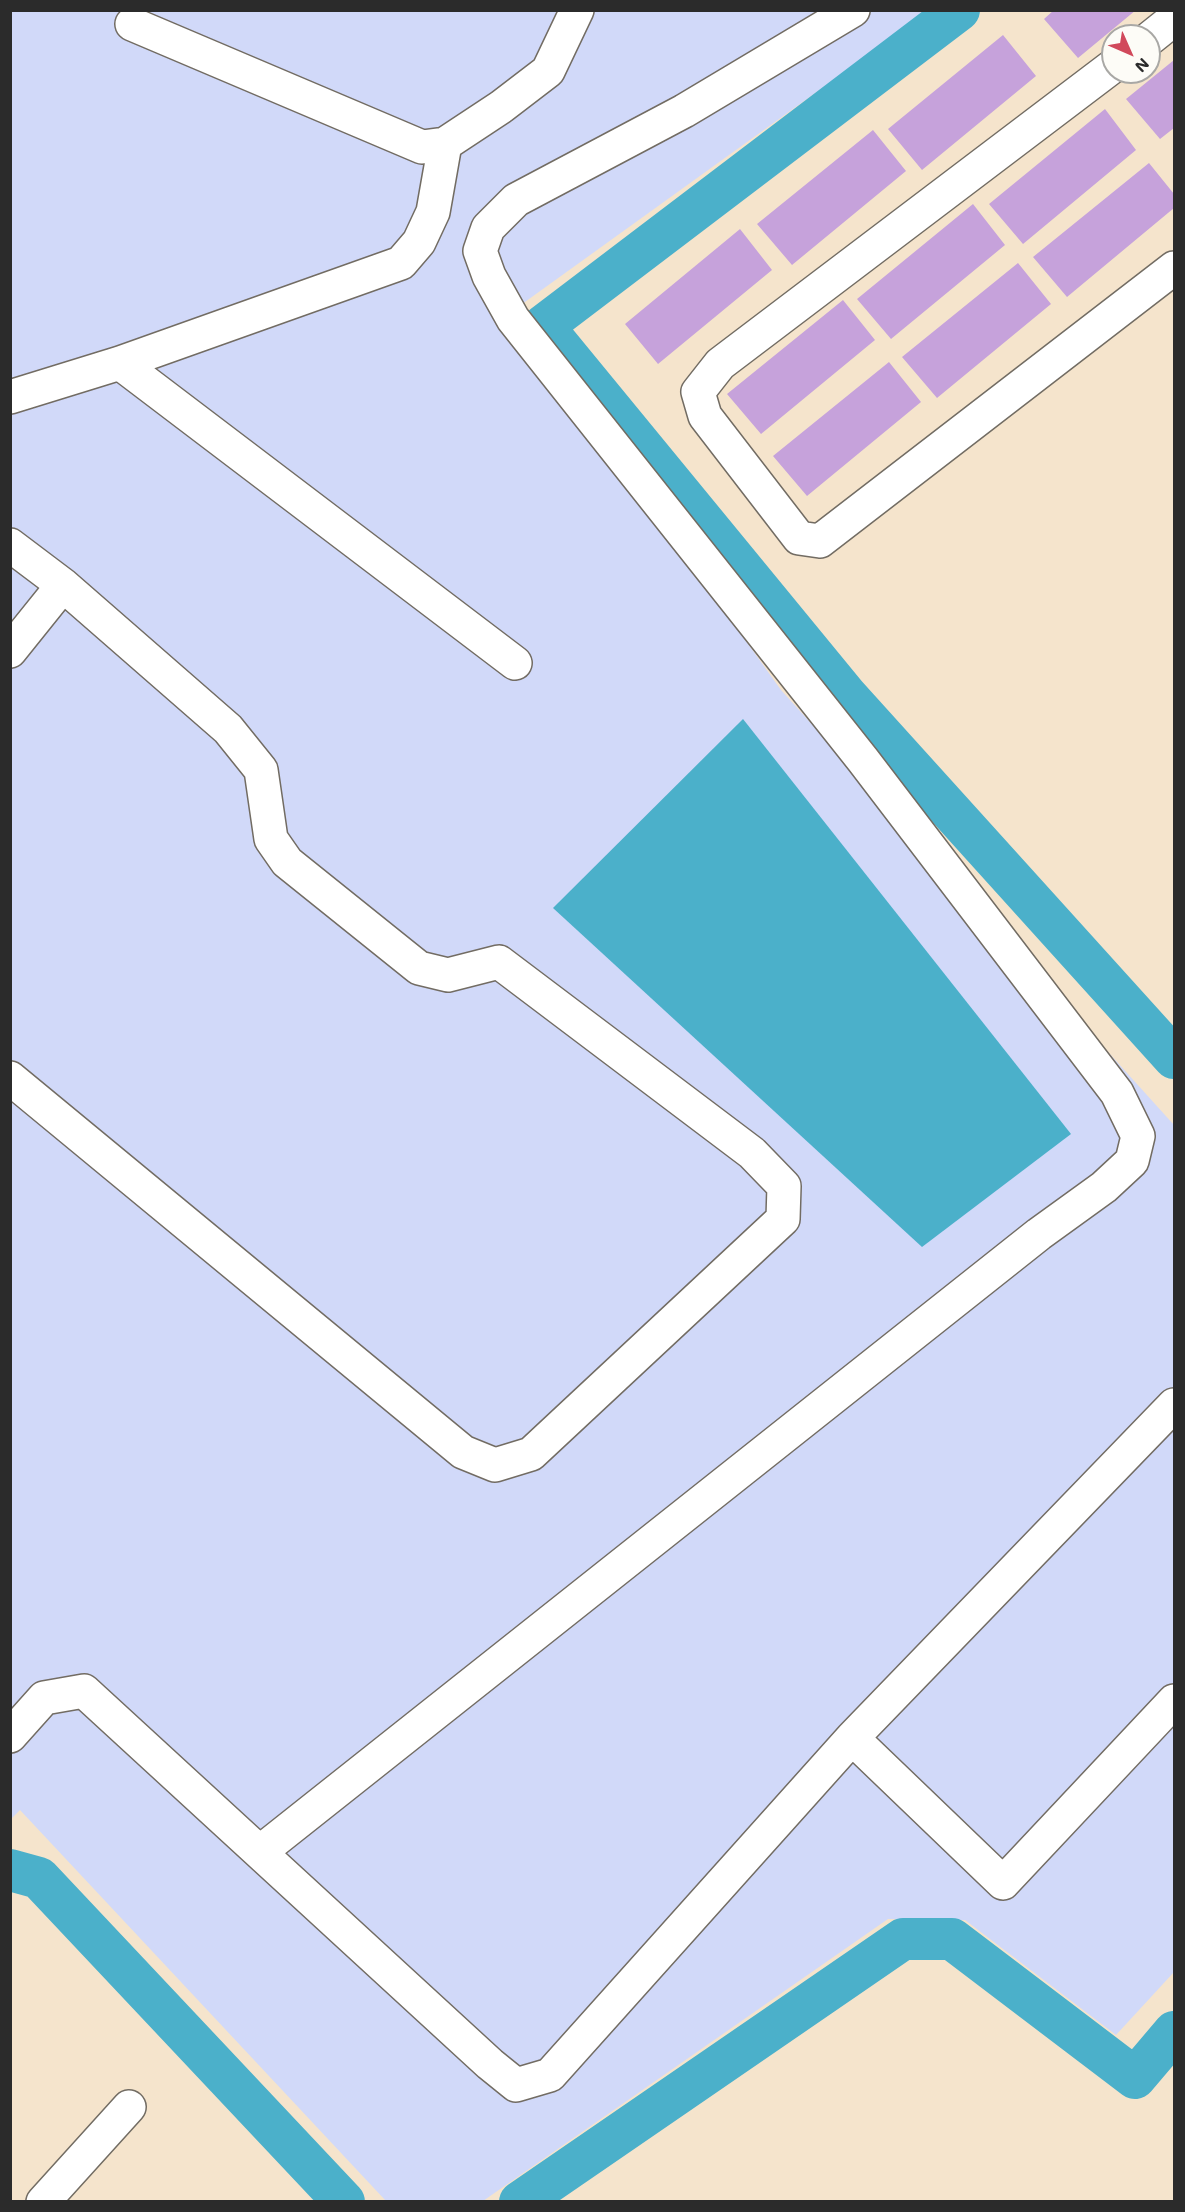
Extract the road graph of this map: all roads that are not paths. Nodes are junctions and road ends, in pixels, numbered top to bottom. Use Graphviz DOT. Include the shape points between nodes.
graph roads {
  1 [pos="577,10"];
  2 [pos="853,10"];
  3 [pos="1174,19"];
  4 [pos="132,24"];
  5 [pos="1161,29"];
  6 [pos="1101,75"];
  7 [pos="445,144"];
  8 [pos="1174,268"];
  9 [pos="120,363"];
  10 [pos="10,397"];
  11 [pos="10,545"];
  12 [pos="63,585"];
  13 [pos="10,651"];
  14 [pos="514,663"];
  15 [pos="10,1078"];
  16 [pos="1174,1405"];
  17 [pos="1174,1701"];
  18 [pos="10,1737"];
  19 [pos="852,1738"];
  20 [pos="260,1852"];
  21 [pos="129,2107"];
  22 [pos="43,2202"];
  1 -- 7 [label="street" via="548,71"];
  2 -- 20 [label="street" via="684,111 516,200 488,228 480,251 513,319 863,760 1117,1094 1138,1136 1132,1161"];
  3 -- 5 [label="street"];
  4 -- 7 [label="street" via="422,147"];
  6 -- 8 [label="street" via="720,364 698,392 705,416 799,538 820,541"];
  7 -- 9 [label="street" via="433,212 418,242 400,263"];
  9 -- 10 [label="street"];
  9 -- 14 [label="street"];
  11 -- 12 [label="street"];
  12 -- 13 [label="street"];
  12 -- 15 [label="street" via="228,729 261,770 271,839 287,862 419,968 448,975 499,962 752,1154 784,1186 783,1219 531,1454 495,1465 463,1452"];
  16 -- 19 [label="street"];
  17 -- 19 [label="street" via="1003,1883"];
  18 -- 20 [label="street" via="45,1698 84,1691"];
  19 -- 20 [label="street" via="550,2075 516,2085"];
  21 -- 22 [label="street"];
}
